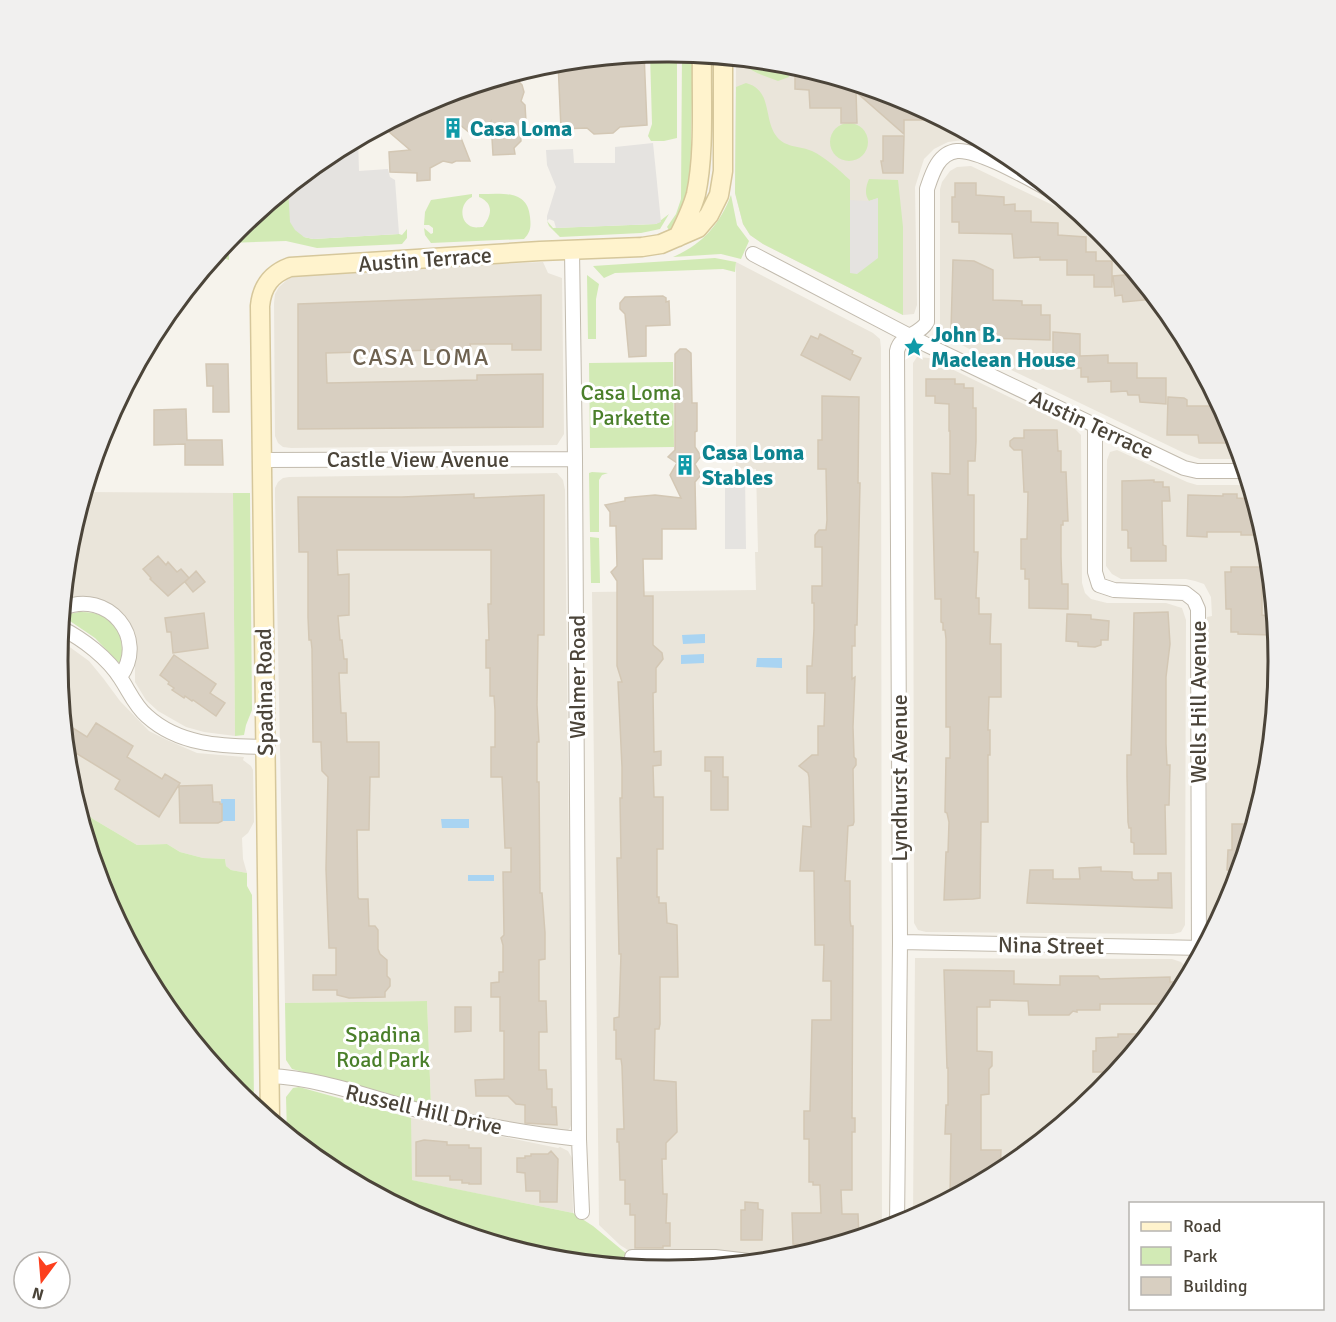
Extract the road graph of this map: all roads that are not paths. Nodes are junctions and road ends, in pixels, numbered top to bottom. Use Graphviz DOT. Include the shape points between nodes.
graph roads {
  1 [pos="702,63"];
  2 [pos="723,65"];
  3 [pos="1018,175"];
  4 [pos="678,237"];
  5 [pos="572,250"];
  6 [pos="753,254"];
  7 [pos="278,271"];
  8 [pos="909,335"];
  9 [pos="1095,426"];
  10 [pos="575,459"];
  11 [pos="262,460"];
  12 [pos="1237,471"];
  13 [pos="72,606"];
  14 [pos="69,634"];
  15 [pos="120,677"];
  16 [pos="265,747"];
  17 [pos="1200,937"];
  18 [pos="900,942"];
  19 [pos="1193,950"];
  20 [pos="269,1076"];
  21 [pos="269,1108"];
  22 [pos="579,1139"];
  23 [pos="582,1212"];
  24 [pos="897,1215"];
  25 [pos="632,1257"];
  26 [pos="720,1258"];
  1 -- 4 [label="street" via="700,164 691,209"];
  2 -- 4 [label="street" via="723,171 719,195 698,228"];
  3 -- 8 [label="street, Lyndhurst Avenue" via="975,154 956,151 942,158 932,171 927,189 927,322 924,328"];
  4 -- 5 [label="street" via="642,247"];
  5 -- 7 [label="street, Austin Terrace" via="290,267"];
  5 -- 10 [label="street, Walmer Road"];
  6 -- 8 [label="street, Austin Terrace"];
  7 -- 11 [label="street, Spadina Road" via="264,286 260,306"];
  8 -- 9 [label="street, Austin Terrace"];
  8 -- 18 [label="street, Lyndhurst Avenue" via="897,351"];
  9 -- 12 [label="street, Austin Terrace" via="1184,468"];
  9 -- 17 [label="street, Wells Hill Avenue" via="1095,572 1099,585 1114,590 1185,593 1198,609"];
  10 -- 11 [label="street, Castle View Avenue"];
  10 -- 22 [label="street, Walmer Road"];
  11 -- 16 [label="street, Spadina Road"];
  13 -- 15 [label="street" via="96,605 118,618 129,648 127,668"];
  14 -- 15 [label="street" via="95,651"];
  15 -- 16 [label="street" via="147,716 182,737 205,744"];
  16 -- 20 [label="street, Spadina Road"];
  18 -- 19 [label="street, Nina Street"];
  18 -- 24 [label="street, Lyndhurst Avenue"];
  20 -- 21 [label="street, Spadina Road"];
  20 -- 22 [label="street, Russell Hill Drive" via="296,1078 434,1114"];
  22 -- 23 [label="street, Walmer Road"];
  25 -- 26 [label="street"];
}
